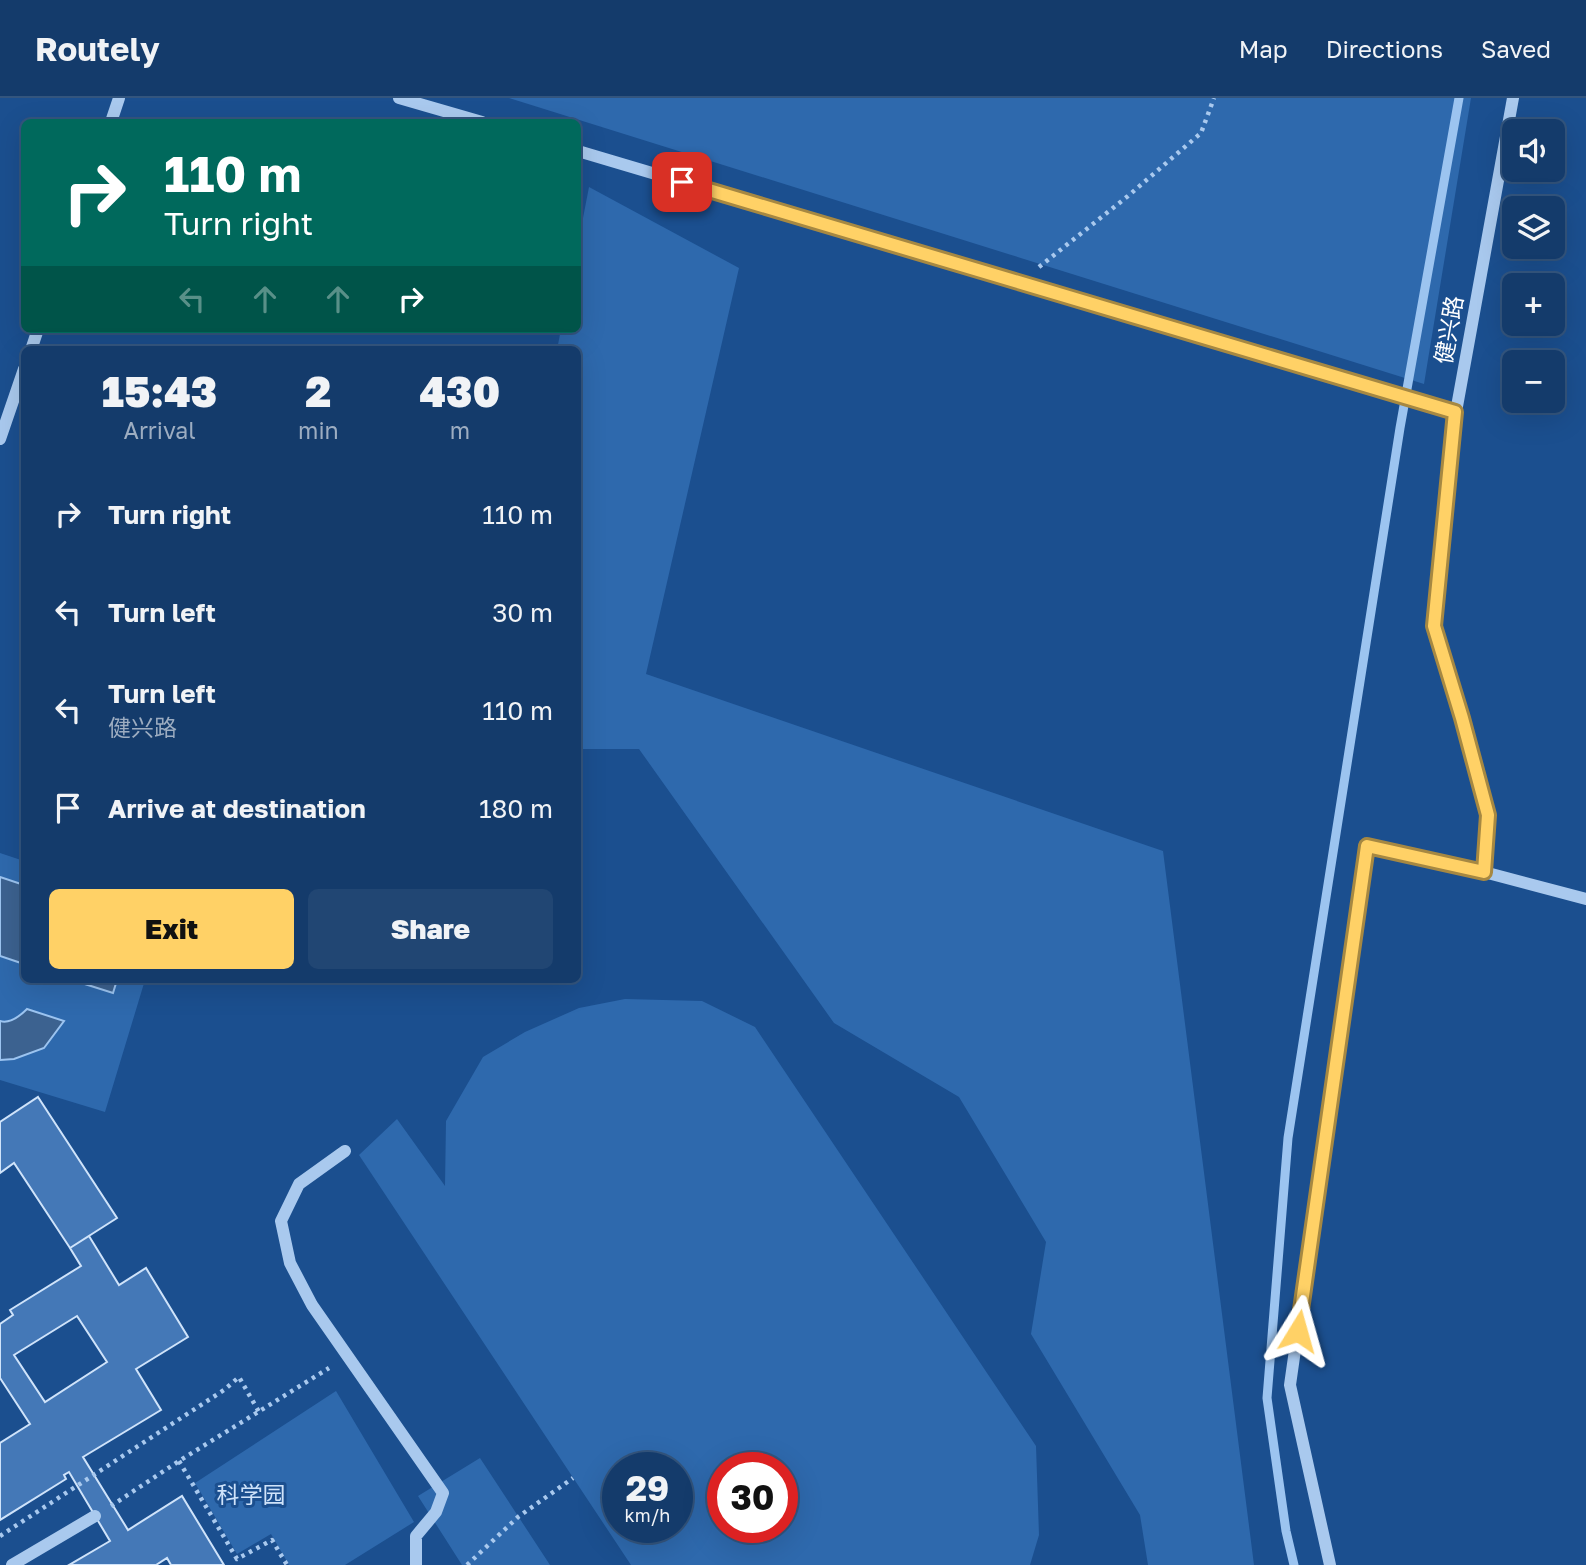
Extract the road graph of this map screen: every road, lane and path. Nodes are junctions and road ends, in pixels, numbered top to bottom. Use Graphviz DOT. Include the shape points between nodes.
graph roads {
  1 [pos="119,98"];
  2 [pos="400,98"];
  3 [pos="1214,98"];
  4 [pos="1513,98"];
  5 [pos="112,119"];
  6 [pos="472,119"];
  7 [pos="581,152"];
  8 [pos="1020,282"];
  9 [pos="21,378"];
  10 [pos="1455,412"];
  11 [pos="0,439"];
  12 [pos="1484,872"];
  13 [pos="1586,899"];
  14 [pos="345,1152"];
  15 [pos="329,1368"];
  16 [pos="259,1412"];
  17 [pos="180,1461"];
  18 [pos="573,1478"];
  19 [pos="95,1516"];
  20 [pos="0,1536"];
  21 [pos="12,1565"];
  22 [pos="287,1565"];
  23 [pos="416,1565"];
  24 [pos="467,1565"];
  25 [pos="1330,1565"];
  1 -- 5 [label="street"];
  2 -- 6 [label="street"];
  3 -- 8 [label="path" via="1200,133"];
  4 -- 10 [label="street, 健兴路"];
  7 -- 8 [label="street"];
  8 -- 10 [label="street"];
  9 -- 11 [label="street"];
  10 -- 12 [label="street, 健兴路" via="1434,626 1488,815"];
  12 -- 13 [label="street"];
  12 -- 25 [label="street" via="1367,846 1290,1385"];
  14 -- 23 [label="street" via="299,1184 281,1221 290,1263 312,1306 443,1493 436,1512 416,1536"];
  15 -- 16 [label="path"];
  16 -- 17 [label="path"];
  16 -- 20 [label="path" via="239,1377"];
  17 -- 19 [label="path"];
  17 -- 22 [label="path" via="237,1559 272,1540"];
  18 -- 24 [label="path" via="518,1517"];
  19 -- 21 [label="street"];
}
